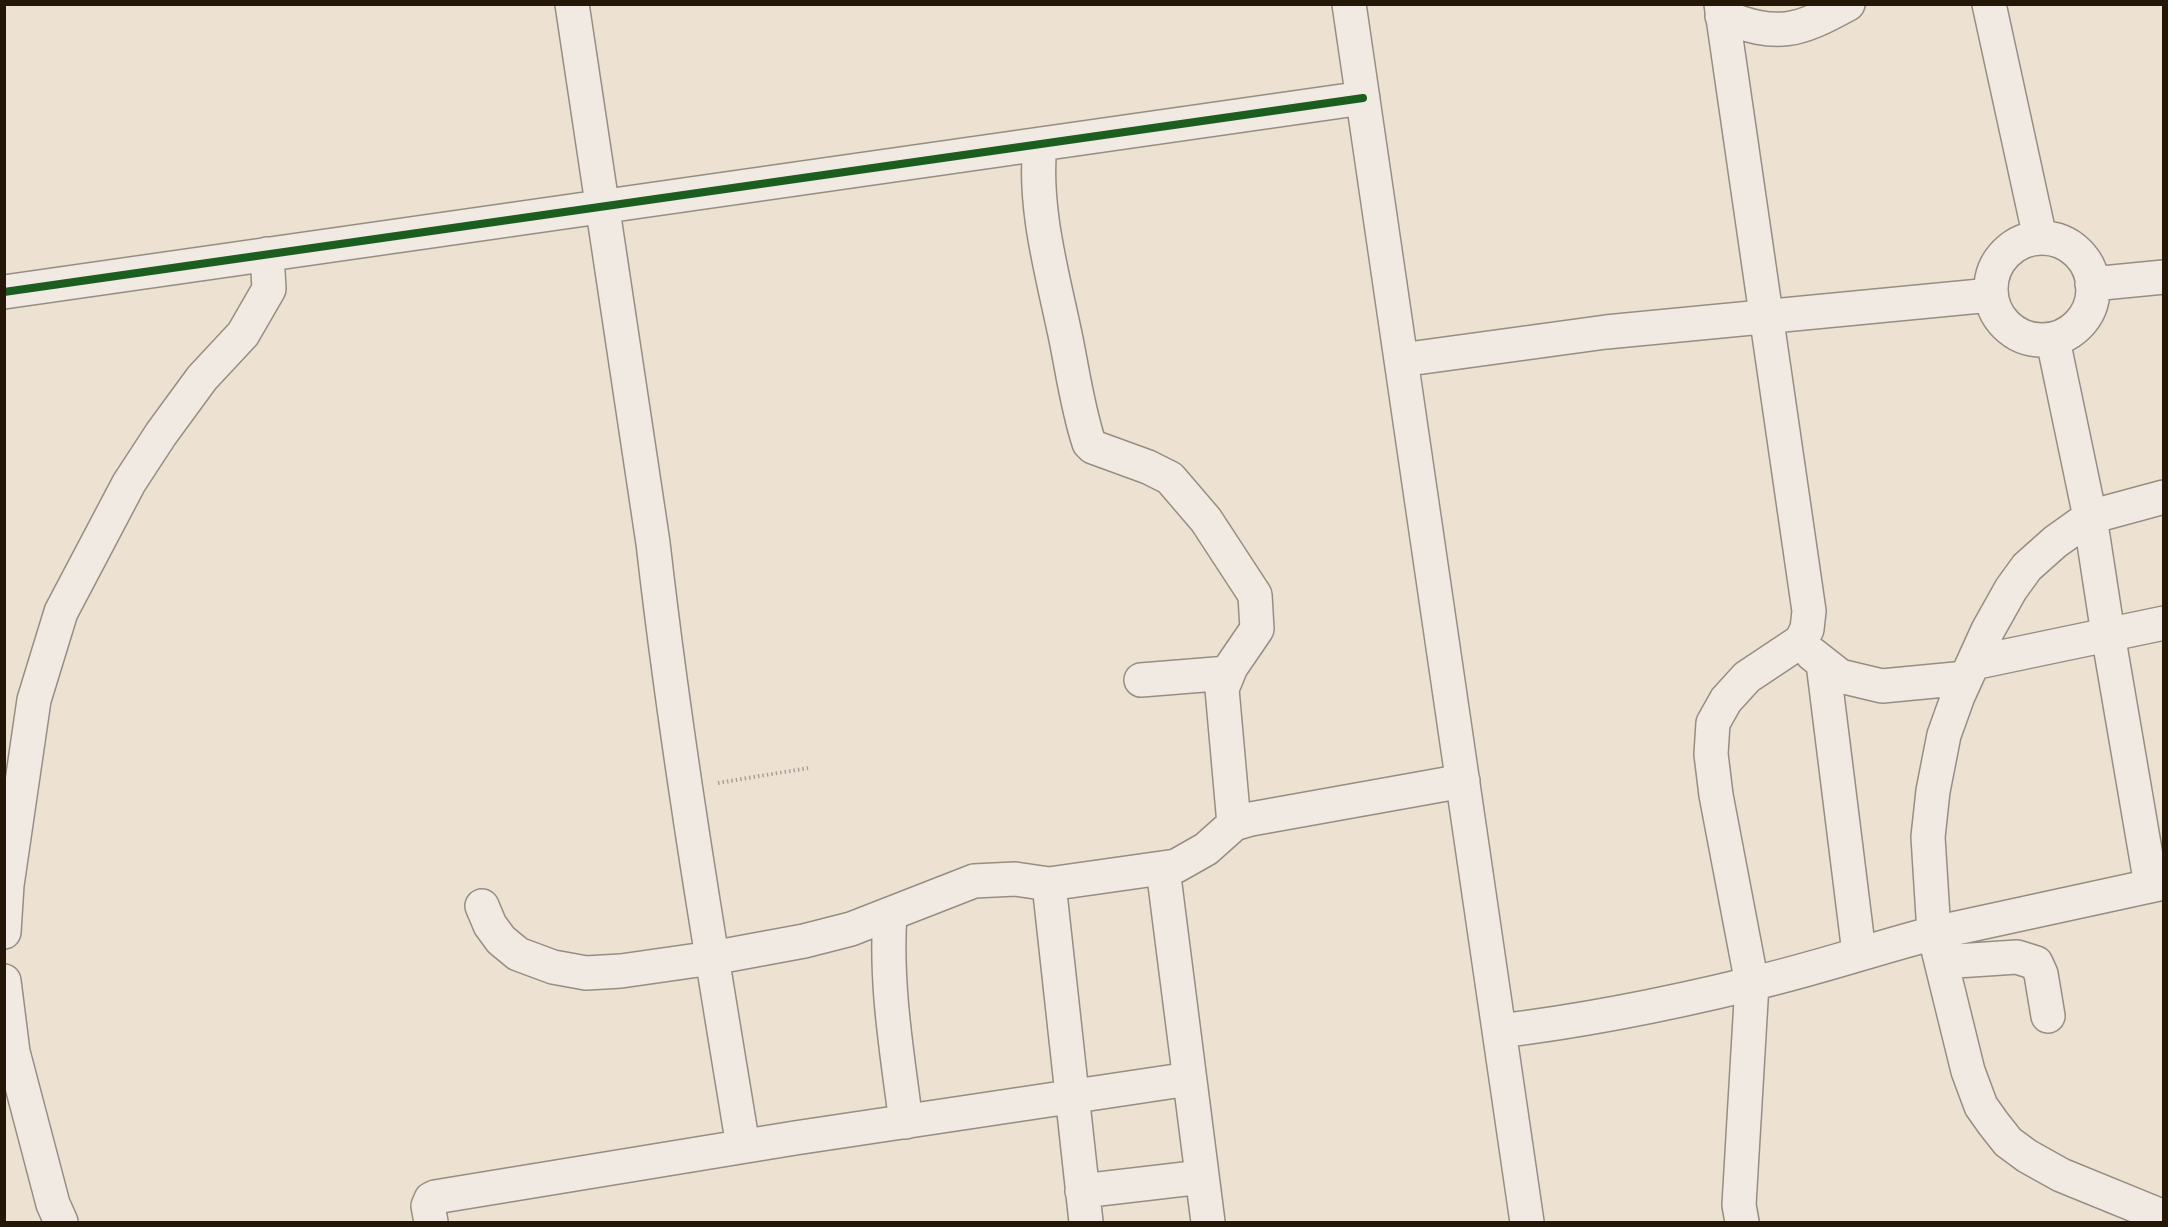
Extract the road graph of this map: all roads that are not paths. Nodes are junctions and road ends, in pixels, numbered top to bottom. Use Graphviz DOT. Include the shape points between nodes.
graph roads {
  1 [pos="572,4"];
  2 [pos="1349,4"];
  3 [pos="1848,4"];
  4 [pos="1989,4"];
  5 [pos="1721,10"];
  6 [pos="1363,98"];
  7 [pos="1040,144"];
  8 [pos="604,205"];
  9 [pos="2040,238"];
  10 [pos="267,254"];
  11 [pos="2163,277"];
  12 [pos="2092,284"];
  13 [pos="4,292"];
  14 [pos="1991,295"];
  15 [pos="1766,317"];
  16 [pos="2053,340"];
  17 [pos="1401,360"];
  18 [pos="2163,497"];
  19 [pos="2090,517"];
  20 [pos="2163,623"];
  21 [pos="2108,634"];
  22 [pos="1812,652"];
  23 [pos="1970,670"];
  24 [pos="1228,673"];
  25 [pos="1141,680"];
  26 [pos="1463,781"];
  27 [pos="1234,824"];
  28 [pos="1163,869"];
  29 [pos="1049,884"];
  30 [pos="2157,884"];
  31 [pos="482,906"];
  32 [pos="890,914"];
  33 [pos="4,932"];
  34 [pos="1938,948"];
  35 [pos="1859,953"];
  36 [pos="712,958"];
  37 [pos="4,981"];
  38 [pos="1752,984"];
  39 [pos="2048,1016"];
  40 [pos="1499,1031"];
  41 [pos="1189,1079"];
  42 [pos="1073,1097"];
  43 [pos="906,1122"];
  44 [pos="743,1146"];
  45 [pos="1202,1177"];
  46 [pos="1084,1207"];
  47 [pos="2163,1217"];
  48 [pos="62,1222"];
  49 [pos="430,1222"];
  50 [pos="1208,1222"];
  51 [pos="1527,1222"];
  52 [pos="1742,1222"];
  1 -- 8 [label="street"];
  2 -- 6 [label="street"];
  3 -- 5 [label="street" via="1810,24 1783,30 1746,25"];
  4 -- 9 [label="street"];
  5 -- 15 [label="street"];
  6 -- 7 [label="street"];
  6 -- 17 [label="street"];
  7 -- 8 [label="street"];
  7 -- 24 [label="street" via="1038,200 1089,443 1170,478 1206,520 1255,595 1257,628"];
  8 -- 10 [label="street"];
  8 -- 36 [label="street"];
  9 -- 12 [label="street" via="2057,240 2072,248 2084,260"];
  9 -- 14 [label="street" via="2024,241 1998,262"];
  10 -- 13 [label="street"];
  10 -- 33 [label="street" via="269,289 243,334 202,378 129,483 61,612 34,700 7,885"];
  11 -- 12 [label="street"];
  12 -- 16 [label="street" via="2090,308 2081,323"];
  14 -- 15 [label="street"];
  14 -- 16 [label="street" via="1995,311 2019,336"];
  15 -- 17 [label="street" via="1606,332"];
  15 -- 22 [label="street"];
  16 -- 19 [label="street"];
  17 -- 26 [label="street"];
  18 -- 19 [label="street"];
  19 -- 21 [label="street"];
  19 -- 23 [label="street" via="2027,567 1988,630"];
  20 -- 21 [label="street"];
  21 -- 23 [label="street"];
  21 -- 30 [label="street"];
  22 -- 23 [label="street" via="1840,676 1882,686"];
  22 -- 35 [label="street"];
  22 -- 38 [label="street" via="1747,677 1726,700 1713,723 1711,754 1716,795"];
  23 -- 34 [label="street" via="1944,735 1933,790 1928,837"];
  24 -- 25 [label="street"];
  24 -- 27 [label="street" via="1222,702"];
  26 -- 27 [label="street"];
  26 -- 40 [label="street"];
  27 -- 28 [label="street" via="1190,860"];
  28 -- 29 [label="street"];
  28 -- 41 [label="street"];
  29 -- 32 [label="street" via="1015,879 974,881"];
  29 -- 42 [label="street"];
  30 -- 34 [label="street"];
  31 -- 36 [label="street" via="501,940 519,954 553,967 586,973"];
  32 -- 36 [label="street" via="804,941"];
  32 -- 43 [label="street" via="887,948"];
  34 -- 35 [label="street"];
  34 -- 39 [label="street" via="2017,957 2036,963"];
  34 -- 47 [label="street" via="1974,1089 1981,1106 2008,1142 2061,1175"];
  35 -- 38 [label="street"];
  36 -- 44 [label="street"];
  37 -- 48 [label="street" via="13,1052 53,1204"];
  38 -- 40 [label="street" via="1653,1006"];
  38 -- 52 [label="street" via="1739,1204"];
  40 -- 51 [label="street"];
  41 -- 42 [label="street"];
  41 -- 45 [label="street"];
  42 -- 43 [label="street"];
  42 -- 46 [label="street"];
  43 -- 44 [label="street"];
  44 -- 49 [label="street" via="435,1197 428,1206"];
  45 -- 46 [label="street"];
  45 -- 50 [label="street"];
}
